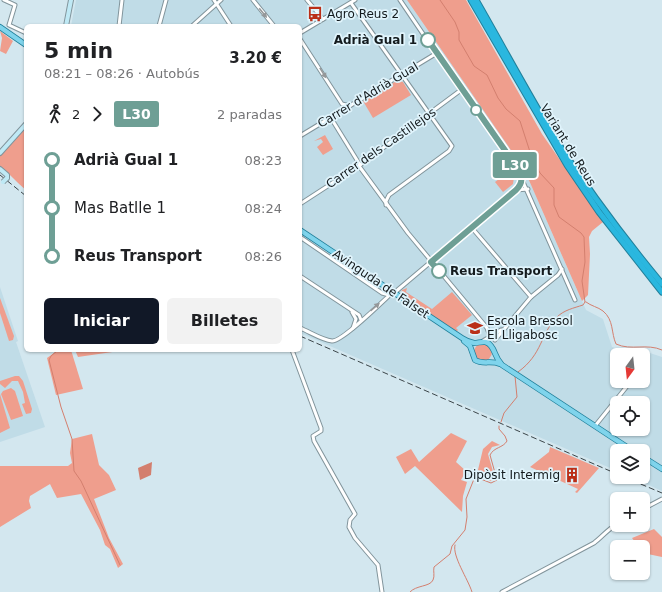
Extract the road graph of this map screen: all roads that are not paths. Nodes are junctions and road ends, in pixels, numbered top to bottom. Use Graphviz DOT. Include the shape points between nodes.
graph roads {
  1 [pos="4,0"];
  2 [pos="72,0"];
  3 [pos="122,0"];
  4 [pos="166,0"];
  5 [pos="214,0"];
  6 [pos="220,0"];
  7 [pos="253,0"];
  8 [pos="307,0"];
  9 [pos="400,0"];
  10 [pos="471,0"];
  11 [pos="476,0"];
  12 [pos="352,1"];
  13 [pos="217,4"];
  14 [pos="323,19"];
  15 [pos="0,24"];
  16 [pos="67,24"];
  17 [pos="119,24"];
  18 [pos="160,24"];
  19 [pos="194,24"];
  20 [pos="231,24"];
  21 [pos="272,24"];
  22 [pos="0,27"];
  23 [pos="305,30"];
  24 [pos="24,32"];
  25 [pos="302,32"];
  26 [pos="302,37"];
  27 [pos="24,41"];
  28 [pos="302,41"];
  29 [pos="24,44"];
  30 [pos="437,53"];
  31 [pos="402,75"];
  32 [pos="462,90"];
  33 [pos="342,104"];
  34 [pos="350,106"];
  35 [pos="341,112"];
  36 [pos="429,114"];
  37 [pos="331,118"];
  38 [pos="24,127"];
  39 [pos="302,135"];
  40 [pos="0,153"];
  41 [pos="359,166"];
  42 [pos="0,169"];
  43 [pos="522,178"];
  44 [pos="0,187"];
  45 [pos="528,189"];
  46 [pos="516,190"];
  47 [pos="380,195"];
  48 [pos="390,195"];
  49 [pos="302,203"];
  50 [pos="386,205"];
  51 [pos="472,228"];
  52 [pos="302,231"];
  53 [pos="302,238"];
  54 [pos="431,262"];
  55 [pos="562,269"];
  56 [pos="302,277"];
  57 [pos="662,284"];
  58 [pos="662,292"];
  59 [pos="392,293"];
  60 [pos="531,297"];
  61 [pos="575,300"];
  62 [pos="349,309"];
  63 [pos="355,319"];
  64 [pos="361,321"];
  65 [pos="487,328"];
  66 [pos="302,329"];
  67 [pos="352,330"];
  68 [pos="503,330"];
  69 [pos="495,333"];
  70 [pos="490,336"];
  71 [pos="462,338"];
  72 [pos="495,340"];
  73 [pos="480,342"];
  74 [pos="493,348"];
  75 [pos="472,351"];
  76 [pos="293,352"];
  77 [pos="494,353"];
  78 [pos="487,362"];
  79 [pos="502,365"];
  80 [pos="626,388"];
  81 [pos="595,426"];
  82 [pos="622,444"];
  83 [pos="650,462"];
  84 [pos="662,469"];
  85 [pos="662,499"];
  86 [pos="650,505"];
  87 [pos="610,528"];
  88 [pos="382,592"];
  89 [pos="502,592"];
  1 -- 24 [label="street" via="15,6 10,25"];
  2 -- 16 [label="street"];
  3 -- 17 [label="street"];
  4 -- 18 [label="street"];
  5 -- 13 [label="street"];
  6 -- 13 [label="street"];
  7 -- 21 [label="street, one-way"];
  8 -- 14 [label="street"];
  9 -- 30 [label="street"];
  10 -- 58 [label="highway, Variant de Reus" via="567,165 599,212"];
  11 -- 57 [label="highway, Variant de Reus" via="570,161 602,208"];
  12 -- 14 [label="street"];
  12 -- 31 [label="street"];
  13 -- 19 [label="street"];
  13 -- 20 [label="street"];
  14 -- 23 [label="street"];
  15 -- 27 [label="main road"];
  22 -- 29 [label="main road"];
  23 -- 25 [label="street"];
  23 -- 26 [label="street"];
  28 -- 33 [label="street, one-way"];
  30 -- 31 [label="street, Carrer d'Adrià Gual"];
  30 -- 32 [label="street"];
  31 -- 34 [label="street, Carrer d'Adrià Gual"];
  31 -- 36 [label="street"];
  32 -- 36 [label="street, Carrer dels Castillejos"];
  32 -- 43 [label="street"];
  33 -- 34 [label="street"];
  33 -- 35 [label="street"];
  34 -- 35 [label="street, Carrer d'Adrià Gual"];
  35 -- 37 [label="street, Carrer d'Adrià Gual"];
  36 -- 41 [label="street, Carrer dels Castillejos"];
  36 -- 48 [label="street" via="451,144 451,149"];
  37 -- 39 [label="street, Carrer d'Adrià Gual"];
  37 -- 41 [label="street"];
  38 -- 40 [label="street"];
  41 -- 47 [label="street"];
  41 -- 49 [label="street, Carrer dels Castillejos"];
  42 -- 44 [label="street, bridge" via="7,175"];
  43 -- 45 [label="street"];
  43 -- 46 [label="street" via="522,184"];
  45 -- 46 [label="street"];
  45 -- 55 [label="street"];
  46 -- 51 [label="street"];
  47 -- 48 [label="street"];
  47 -- 50 [label="street"];
  48 -- 50 [label="street"];
  50 -- 54 [label="street"];
  51 -- 54 [label="street"];
  51 -- 60 [label="street"];
  52 -- 59 [label="main road, Avinguda de Falset"];
  53 -- 59 [label="street, Avinguda de Falset" via="382,293"];
  54 -- 59 [label="street"];
  54 -- 65 [label="street"];
  55 -- 60 [label="street"];
  55 -- 61 [label="street"];
  56 -- 62 [label="street"];
  64 -- 59 [label="street, one-way"];
  59 -- 71 [label="main road, Avinguda de Falset"];
  60 -- 68 [label="street"];
  62 -- 63 [label="street"];
  62 -- 64 [label="street" via="360,316"];
  63 -- 64 [label="street"];
  63 -- 67 [label="street"];
  64 -- 67 [label="street"];
  65 -- 69 [label="street"];
  65 -- 70 [label="street"];
  66 -- 67 [label="street" via="332,341 338,340"];
  68 -- 69 [label="street"];
  68 -- 72 [label="street"];
  69 -- 70 [label="street"];
  69 -- 72 [label="street"];
  70 -- 73 [label="street"];
  71 -- 73 [label="main road" via="472,343"];
  71 -- 75 [label="main road"];
  72 -- 74 [label="street"];
  73 -- 74 [label="main road"];
  73 -- 75 [label="main road"];
  74 -- 77 [label="main road"];
  75 -- 78 [label="main road" via="476,360 481,363"];
  76 -- 88 [label="street" via="321,428 321,432 313,436 330,471 354,510 355,514 350,520 349,527 378,565"];
  77 -- 78 [label="main road"];
  77 -- 79 [label="main road"];
  78 -- 79 [label="main road"];
  79 -- 81 [label="main road"];
  80 -- 81 [label="street"];
  81 -- 82 [label="main road"];
  83 -- 84 [label="main road"];
  85 -- 86 [label="street"];
  87 -- 89 [label="street" via="594,543"];
}
